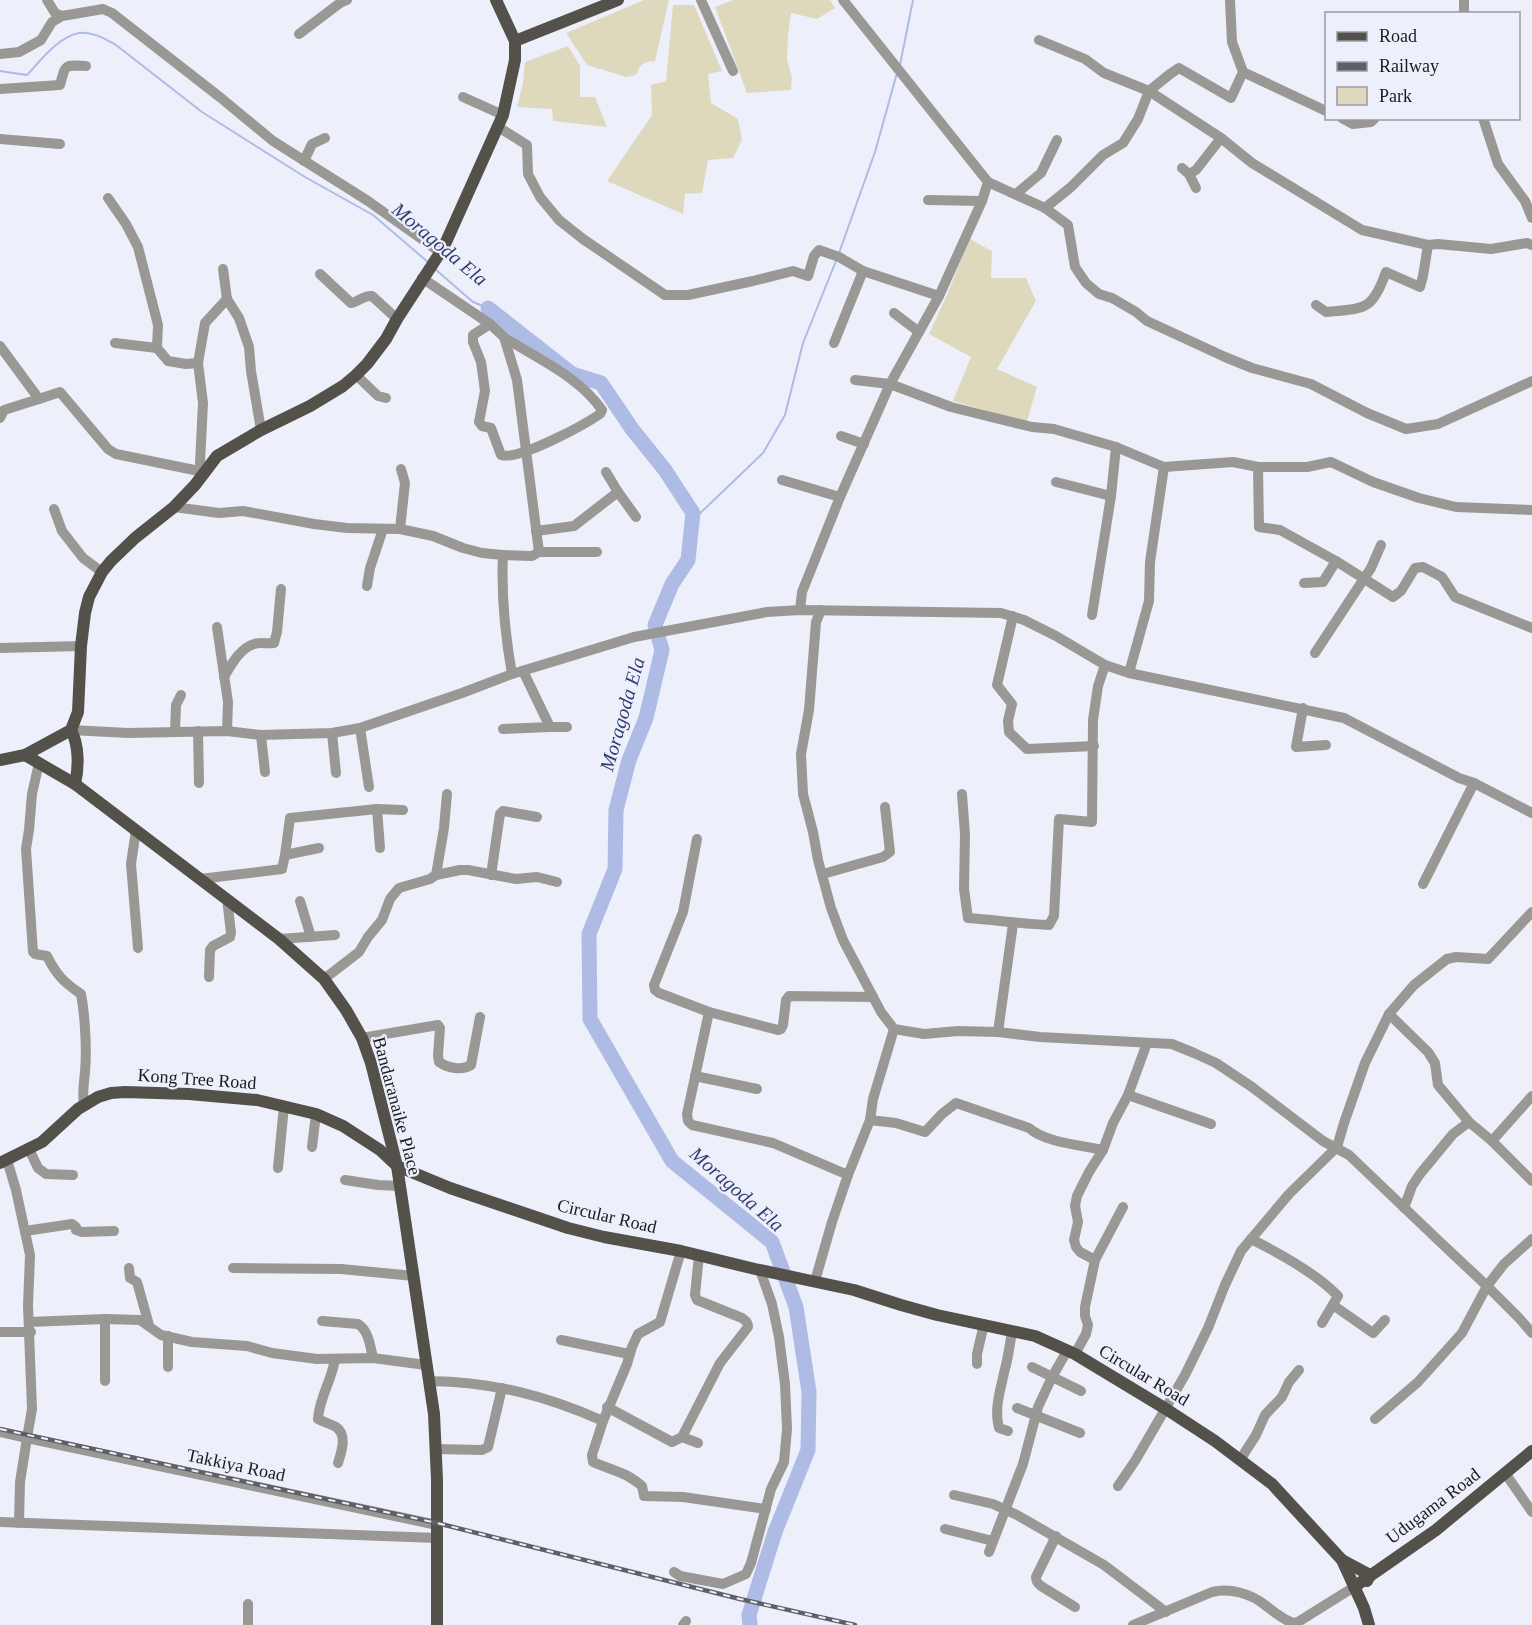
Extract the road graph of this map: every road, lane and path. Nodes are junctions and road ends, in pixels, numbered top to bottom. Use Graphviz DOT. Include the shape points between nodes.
graph roads {
  1 [pos="47,0"];
  2 [pos="347,0"];
  3 [pos="496,0"];
  4 [pos="618,0"];
  5 [pos="701,0"];
  6 [pos="843,0"];
  7 [pos="1230,0"];
  8 [pos="62,16"];
  9 [pos="299,34"];
  10 [pos="1039,40"];
  11 [pos="515,41"];
  12 [pos="0,54"];
  13 [pos="86,66"];
  14 [pos="733,71"];
  15 [pos="1243,72"];
  16 [pos="0,89"];
  17 [pos="1149,92"];
  18 [pos="463,97"];
  19 [pos="1325,111"];
  20 [pos="1346,120"];
  21 [pos="1373,120"];
  22 [pos="1484,120"];
  23 [pos="500,121"];
  24 [pos="0,138"];
  25 [pos="325,138"];
  26 [pos="1221,138"];
  27 [pos="1057,140"];
  28 [pos="60,144"];
  29 [pos="304,161"];
  30 [pos="988,182"];
  31 [pos="1196,188"];
  32 [pos="1016,194"];
  33 [pos="108,198"];
  34 [pos="928,200"];
  35 [pos="982,201"];
  36 [pos="1045,208"];
  37 [pos="1532,218"];
  38 [pos="1428,245"];
  39 [pos="1532,245"];
  40 [pos="439,254"];
  41 [pos="223,269"];
  42 [pos="863,271"];
  43 [pos="320,274"];
  44 [pos="424,276"];
  45 [pos="939,296"];
  46 [pos="227,299"];
  47 [pos="1316,305"];
  48 [pos="894,313"];
  49 [pos="397,319"];
  50 [pos="490,324"];
  51 [pos="920,332"];
  52 [pos="504,337"];
  53 [pos="115,343"];
  54 [pos="834,343"];
  55 [pos="0,346"];
  56 [pos="158,348"];
  57 [pos="198,363"];
  58 [pos="356,375"];
  59 [pos="855,380"];
  60 [pos="1532,381"];
  61 [pos="890,384"];
  62 [pos="386,398"];
  63 [pos="39,399"];
  64 [pos="0,417"];
  65 [pos="261,430"];
  66 [pos="841,436"];
  67 [pos="864,444"];
  68 [pos="1116,447"];
  69 [pos="526,451"];
  70 [pos="1164,467"];
  71 [pos="1258,467"];
  72 [pos="401,469"];
  73 [pos="204,472"];
  74 [pos="606,472"];
  75 [pos="782,480"];
  76 [pos="1056,482"];
  77 [pos="618,492"];
  78 [pos="1111,496"];
  79 [pos="840,497"];
  80 [pos="174,507"];
  81 [pos="54,509"];
  82 [pos="1532,510"];
  83 [pos="636,517"];
  84 [pos="382,529"];
  85 [pos="400,529"];
  86 [pos="536,531"];
  87 [pos="1381,545"];
  88 [pos="538,552"];
  89 [pos="597,552"];
  90 [pos="503,555"];
  91 [pos="1336,561"];
  92 [pos="102,572"];
  93 [pos="1363,578"];
  94 [pos="1304,583"];
  95 [pos="367,586"];
  96 [pos="281,590"];
  97 [pos="800,609"];
  98 [pos="821,610"];
  99 [pos="1092,615"];
  100 [pos="1014,616"];
  101 [pos="218,627"];
  102 [pos="1532,628"];
  103 [pos="81,646"];
  104 [pos="0,648"];
  105 [pos="1315,652"];
  106 [pos="1105,665"];
  107 [pos="1129,672"];
  108 [pos="518,673"];
  109 [pos="224,677"];
  110 [pos="181,695"];
  111 [pos="1303,708"];
  112 [pos="550,727"];
  113 [pos="567,727"];
  114 [pos="360,728"];
  115 [pos="503,729"];
  116 [pos="71,730"];
  117 [pos="198,731"];
  118 [pos="227,731"];
  119 [pos="175,732"];
  120 [pos="332,733"];
  121 [pos="261,735"];
  122 [pos="1326,745"];
  123 [pos="1094,746"];
  124 [pos="26,755"];
  125 [pos="0,760"];
  126 [pos="39,762"];
  127 [pos="265,772"];
  128 [pos="336,773"];
  129 [pos="199,783"];
  130 [pos="1474,783"];
  131 [pos="75,784"];
  132 [pos="369,787"];
  133 [pos="447,794"];
  134 [pos="962,794"];
  135 [pos="885,807"];
  136 [pos="377,809"];
  137 [pos="403,810"];
  138 [pos="1532,813"];
  139 [pos="537,817"];
  140 [pos="136,830"];
  141 [pos="697,839"];
  142 [pos="319,848"];
  143 [pos="380,848"];
  144 [pos="285,855"];
  145 [pos="823,874"];
  146 [pos="436,875"];
  147 [pos="491,875"];
  148 [pos="200,879"];
  149 [pos="557,882"];
  150 [pos="1424,884"];
  151 [pos="227,899"];
  152 [pos="300,901"];
  153 [pos="1532,912"];
  154 [pos="1013,924"];
  155 [pos="335,935"];
  156 [pos="311,937"];
  157 [pos="279,939"];
  158 [pos="138,948"];
  159 [pos="209,977"];
  160 [pos="324,979"];
  161 [pos="873,997"];
  162 [pos="709,1012"];
  163 [pos="1389,1014"];
  164 [pos="480,1017"];
  165 [pos="894,1029"];
  166 [pos="998,1032"];
  167 [pos="362,1038"];
  168 [pos="1147,1043"];
  169 [pos="695,1076"];
  170 [pos="757,1089"];
  171 [pos="1128,1095"];
  172 [pos="1532,1096"];
  173 [pos="84,1105"];
  174 [pos="284,1106"];
  175 [pos="316,1114"];
  176 [pos="870,1120"];
  177 [pos="1469,1122"];
  178 [pos="1211,1124"];
  179 [pos="1492,1141"];
  180 [pos="312,1147"];
  181 [pos="1337,1147"];
  182 [pos="29,1149"];
  183 [pos="1103,1150"];
  184 [pos="3,1162"];
  185 [pos="397,1166"];
  186 [pos="278,1168"];
  187 [pos="848,1174"];
  188 [pos="73,1175"];
  189 [pos="345,1180"];
  190 [pos="1532,1181"];
  191 [pos="400,1185"];
  192 [pos="1123,1207"];
  193 [pos="1404,1208"];
  194 [pos="25,1231"];
  195 [pos="114,1232"];
  196 [pos="1251,1239"];
  197 [pos="1532,1239"];
  198 [pos="681,1251"];
  199 [pos="699,1255"];
  200 [pos="1095,1260"];
  201 [pos="129,1268"];
  202 [pos="233,1268"];
  203 [pos="758,1269"];
  204 [pos="414,1276"];
  205 [pos="815,1281"];
  206 [pos="1487,1286"];
  207 [pos="1333,1305"];
  208 [pos="105,1319"];
  209 [pos="1385,1320"];
  210 [pos="322,1322"];
  211 [pos="1322,1323"];
  212 [pos="984,1324"];
  213 [pos="149,1325"];
  214 [pos="30,1327"];
  215 [pos="1012,1331"];
  216 [pos="0,1332"];
  217 [pos="1532,1333"];
  218 [pos="168,1336"];
  219 [pos="561,1340"];
  220 [pos="1071,1353"];
  221 [pos="629,1354"];
  222 [pos="373,1358"];
  223 [pos="335,1359"];
  224 [pos="977,1364"];
  225 [pos="426,1365"];
  226 [pos="168,1367"];
  227 [pos="1032,1367"];
  228 [pos="1299,1370"];
  229 [pos="1052,1377"];
  230 [pos="105,1381"];
  231 [pos="429,1381"];
  232 [pos="502,1388"];
  233 [pos="1081,1391"];
  234 [pos="607,1407"];
  235 [pos="1017,1408"];
  236 [pos="1166,1409"];
  237 [pos="1035,1416"];
  238 [pos="1375,1419"];
  239 [pos="603,1421"];
  240 [pos="0,1431"];
  241 [pos="1008,1431"];
  242 [pos="1080,1433"];
  243 [pos="682,1437"];
  244 [pos="27,1438"];
  245 [pos="698,1443"];
  246 [pos="435,1449"];
  247 [pos="1532,1451"];
  248 [pos="1240,1460"];
  249 [pos="338,1463"];
  250 [pos="1505,1473"];
  251 [pos="1118,1486"];
  252 [pos="954,1494"];
  253 [pos="766,1509"];
  254 [pos="1005,1509"];
  255 [pos="1532,1512"];
  256 [pos="0,1522"];
  257 [pos="19,1522"];
  258 [pos="437,1525"];
  259 [pos="945,1529"];
  260 [pos="1056,1536"];
  261 [pos="437,1538"];
  262 [pos="1342,1560"];
  263 [pos="674,1572"];
  264 [pos="1370,1575"];
  265 [pos="1354,1587"];
  266 [pos="248,1604"];
  267 [pos="1075,1607"];
  268 [pos="1364,1608"];
  269 [pos="1167,1612"];
  270 [pos="248,1625"];
  271 [pos="437,1625"];
  272 [pos="1133,1625"];
  273 [pos="1369,1625"];
  1 -- 8 [label="street" via="54,13"];
  2 -- 9 [label="street"];
  3 -- 11 [label="main road"];
  4 -- 11 [label="main road"];
  5 -- 14 [label="street"];
  6 -- 30 [label="street"];
  7 -- 15 [label="street" via="1232,42"];
  8 -- 12 [label="street" via="52,22 41,40 19,52"];
  8 -- 29 [label="street" via="103,9 112,14"];
  10 -- 17 [label="street" via="1085,58 1104,73"];
  11 -- 23 [label="main road" via="515,60"];
  13 -- 16 [label="street" via="69,65 60,85"];
  15 -- 17 [label="street" via="1232,98 1179,69"];
  15 -- 19 [label="street"];
  17 -- 26 [label="street"];
  17 -- 36 [label="street" via="1123,143 1103,155"];
  18 -- 23 [label="street"];
  20 -- 21 [label="street" via="1353,124"];
  22 -- 37 [label="street" via="1498,164 1525,201"];
  23 -- 40 [label="main road"];
  23 -- 42 [label="street" via="527,145 528,174 559,220 665,295 688,296 793,271 808,276 819,250"];
  24 -- 28 [label="street"];
  25 -- 29 [label="street" via="312,144"];
  26 -- 31 [label="street" via="1196,171 1186,171"];
  26 -- 38 [label="street" via="1252,163 1362,230"];
  27 -- 32 [label="street" via="1041,173"];
  29 -- 40 [label="street" via="368,201"];
  30 -- 32 [label="street"];
  30 -- 35 [label="street"];
  32 -- 36 [label="street"];
  33 -- 56 [label="street" via="138,247 158,325"];
  34 -- 35 [label="street"];
  35 -- 45 [label="street"];
  36 -- 60 [label="street" via="1068,225 1075,267 1099,294 1225,357 1311,384 1406,429 1438,424"];
  38 -- 39 [label="street" via="1491,249"];
  38 -- 47 [label="street" via="1420,287 1386,272 1380,290 1369,304 1326,312"];
  40 -- 44 [label="main road"];
  41 -- 46 [label="street"];
  42 -- 45 [label="street"];
  42 -- 54 [label="street"];
  43 -- 49 [label="street" via="351,303 372,296"];
  44 -- 49 [label="main road"];
  44 -- 50 [label="street"];
  45 -- 51 [label="street"];
  46 -- 57 [label="street" via="205,323"];
  46 -- 65 [label="street" via="249,347"];
  48 -- 51 [label="street"];
  49 -- 58 [label="main road"];
  50 -- 52 [label="street"];
  50 -- 69 [label="street" via="473,335 485,391 479,422 491,428 501,455"];
  51 -- 61 [label="street"];
  52 -- 69 [label="street" via="517,380"];
  52 -- 69 [label="street" via="570,379 594,398 602,410 582,426"];
  53 -- 56 [label="street"];
  55 -- 63 [label="street"];
  56 -- 57 [label="street" via="168,361"];
  57 -- 73 [label="street" via="203,403 200,463"];
  58 -- 62 [label="street" via="378,396"];
  58 -- 65 [label="main road" via="310,406"];
  59 -- 61 [label="street"];
  61 -- 67 [label="street"];
  61 -- 68 [label="street" via="951,406"];
  63 -- 64 [label="street" via="4,410"];
  63 -- 73 [label="street" via="60,392 116,454"];
  65 -- 73 [label="main road" via="217,456"];
  66 -- 67 [label="street"];
  67 -- 79 [label="street"];
  68 -- 70 [label="street"];
  68 -- 78 [label="street"];
  69 -- 86 [label="street"];
  70 -- 71 [label="street" via="1233,462"];
  70 -- 107 [label="street" via="1150,562 1149,601"];
  71 -- 82 [label="street" via="1307,467 1331,462 1373,482 1456,507"];
  71 -- 91 [label="street" via="1259,527 1280,530"];
  72 -- 85 [label="street" via="405,483"];
  73 -- 80 [label="main road"];
  74 -- 77 [label="street"];
  75 -- 79 [label="street"];
  76 -- 78 [label="street"];
  77 -- 83 [label="street"];
  77 -- 86 [label="street" via="574,526"];
  78 -- 99 [label="street"];
  79 -- 97 [label="street" via="802,592"];
  80 -- 84 [label="street" via="219,513 243,511 314,524"];
  80 -- 92 [label="main road" via="135,538"];
  81 -- 92 [label="street" via="62,531 82,558"];
  84 -- 85 [label="street"];
  84 -- 95 [label="street"];
  85 -- 90 [label="street" via="472,551"];
  86 -- 88 [label="street"];
  87 -- 93 [label="street"];
  88 -- 89 [label="street"];
  88 -- 90 [label="street" via="532,556"];
  90 -- 108 [label="street" via="506,638"];
  91 -- 93 [label="street"];
  91 -- 94 [label="street" via="1323,582"];
  92 -- 103 [label="main road" via="89,597"];
  93 -- 102 [label="street" via="1393,597 1415,568 1423,567 1442,577 1455,597"];
  93 -- 105 [label="street"];
  96 -- 109 [label="street" via="274,643 247,647"];
  97 -- 98 [label="street"];
  97 -- 108 [label="street" via="634,637"];
  98 -- 100 [label="street"];
  98 -- 145 [label="street" via="816,622 801,754 803,794"];
  100 -- 106 [label="street"];
  100 -- 123 [label="street" via="997,685 1012,704 1009,732 1027,749"];
  101 -- 109 [label="street"];
  103 -- 104 [label="street"];
  103 -- 116 [label="main road" via="78,712"];
  106 -- 107 [label="street"];
  106 -- 123 [label="street" via="1093,720"];
  107 -- 111 [label="street"];
  108 -- 112 [label="street"];
  108 -- 114 [label="street"];
  109 -- 118 [label="street"];
  110 -- 119 [label="street" via="176,705"];
  111 -- 122 [label="street" via="1296,747"];
  111 -- 130 [label="street" via="1344,718"];
  112 -- 113 [label="street"];
  112 -- 115 [label="street"];
  114 -- 120 [label="street"];
  114 -- 132 [label="street"];
  116 -- 119 [label="street"];
  116 -- 124 [label="main road"];
  116 -- 131 [label="main road" via="76,739"];
  117 -- 118 [label="street"];
  117 -- 119 [label="street"];
  117 -- 129 [label="street"];
  118 -- 121 [label="street"];
  120 -- 121 [label="street"];
  120 -- 128 [label="street"];
  121 -- 127 [label="street"];
  123 -- 154 [label="street" via="1092,822 1059,819 1054,915 1049,926"];
  124 -- 125 [label="main road"];
  124 -- 126 [label="main road, Bandaranaike Place"];
  126 -- 131 [label="main road, Bandaranaike Place"];
  126 -- 173 [label="street" via="26,849 33,952 47,956 65,984 81,994 86,1048"];
  130 -- 138 [label="street"];
  130 -- 150 [label="street"];
  131 -- 140 [label="main road, Bandaranaike Place"];
  133 -- 146 [label="street"];
  134 -- 154 [label="street" via="968,918"];
  135 -- 145 [label="street" via="890,852"];
  136 -- 137 [label="street"];
  136 -- 143 [label="street"];
  136 -- 144 [label="street" via="290,818"];
  139 -- 147 [label="street" via="500,814"];
  140 -- 148 [label="main road, Bandaranaike Place"];
  140 -- 158 [label="street" via="131,864"];
  141 -- 162 [label="street" via="683,912 654,985 659,993"];
  142 -- 144 [label="street"];
  144 -- 148 [label="street" via="282,869"];
  145 -- 161 [label="street" via="843,940"];
  146 -- 147 [label="street" via="460,870"];
  146 -- 160 [label="street" via="399,888 359,952"];
  147 -- 149 [label="street"];
  148 -- 151 [label="main road, Bandaranaike Place"];
  151 -- 157 [label="main road, Bandaranaike Place"];
  151 -- 159 [label="street" via="231,933 210,950"];
  152 -- 156 [label="street"];
  153 -- 163 [label="street" via="1488,958 1447,959 1414,985"];
  154 -- 166 [label="street"];
  155 -- 156 [label="street"];
  156 -- 157 [label="street"];
  157 -- 160 [label="main road, Bandaranaike Place"];
  160 -- 167 [label="main road, Bandaranaike Place"];
  161 -- 162 [label="street" via="789,996 783,1025 778,1030"];
  161 -- 165 [label="street"];
  162 -- 169 [label="street"];
  163 -- 177 [label="street" via="1428,1052 1436,1063 1438,1085"];
  163 -- 181 [label="street" via="1365,1063"];
  164 -- 167 [label="street" via="471,1065 467,1068 439,1062 438,1025"];
  165 -- 166 [label="street" via="924,1034"];
  165 -- 176 [label="street"];
  166 -- 168 [label="street"];
  167 -- 185 [label="main road, Bandaranaike Place"];
  168 -- 171 [label="street"];
  168 -- 181 [label="street" via="1172,1044 1216,1063 1323,1141"];
  169 -- 170 [label="street"];
  169 -- 187 [label="street" via="687,1114 692,1125 773,1143"];
  171 -- 178 [label="street"];
  171 -- 183 [label="street"];
  172 -- 179 [label="street"];
  173 -- 174 [label="main road, Kong Tree Road" via="98,1096 125,1092 231,1097"];
  173 -- 182 [label="main road, Kong Tree Road"];
  174 -- 175 [label="main road, Kong Tree Road"];
  174 -- 186 [label="street"];
  175 -- 180 [label="street"];
  175 -- 185 [label="main road, Kong Tree Road" via="344,1126"];
  176 -- 183 [label="street" via="896,1122 925,1132 956,1103 1029,1128 1035,1134"];
  176 -- 187 [label="street"];
  177 -- 179 [label="street"];
  177 -- 193 [label="street" via="1453,1134 1420,1174"];
  179 -- 190 [label="street"];
  181 -- 193 [label="street"];
  181 -- 196 [label="street"];
  182 -- 184 [label="main road, Kong Tree Road"];
  182 -- 188 [label="street" via="38,1168 46,1174"];
  183 -- 200 [label="street" via="1075,1206 1076,1247"];
  184 -- 194 [label="street" via="16,1190"];
  185 -- 191 [label="main road, Bandaranaike Place"];
  185 -- 198 [label="main road, Circular Road" via="568,1228"];
  187 -- 205 [label="street"];
  189 -- 191 [label="street"];
  191 -- 204 [label="main road, Bandaranaike Place"];
  192 -- 200 [label="street"];
  193 -- 206 [label="street"];
  194 -- 195 [label="street" via="72,1224 79,1232"];
  194 -- 214 [label="street" via="30,1255"];
  196 -- 207 [label="street" via="1330,1288 1338,1296"];
  196 -- 236 [label="street" via="1241,1251 1208,1328"];
  197 -- 206 [label="street"];
  198 -- 199 [label="main road, Circular Road"];
  198 -- 221 [label="street" via="663,1318 639,1334"];
  199 -- 203 [label="main road, Circular Road"];
  199 -- 243 [label="street" via="695,1295 698,1300 742,1318 748,1327 720,1363"];
  200 -- 220 [label="street" via="1085,1307 1086,1334"];
  201 -- 213 [label="street"];
  202 -- 204 [label="street" via="332,1269"];
  203 -- 205 [label="main road, Circular Road"];
  203 -- 253 [label="street" via="772,1304 779,1338 788,1428 784,1462"];
  204 -- 225 [label="main road, Bandaranaike Place"];
  205 -- 212 [label="main road, Circular Road"];
  206 -- 217 [label="street"];
  206 -- 238 [label="street" via="1462,1333 1418,1382"];
  207 -- 209 [label="street" via="1373,1334"];
  207 -- 211 [label="street"];
  208 -- 213 [label="street" via="140,1320"];
  208 -- 214 [label="street"];
  208 -- 230 [label="street"];
  210 -- 222 [label="street" via="363,1327"];
  212 -- 215 [label="main road, Circular Road"];
  212 -- 224 [label="street"];
  213 -- 218 [label="street"];
  214 -- 216 [label="street"];
  214 -- 244 [label="street" via="32,1409"];
  215 -- 220 [label="main road, Circular Road" via="1035,1336"];
  215 -- 241 [label="street" via="996,1417 999,1428"];
  218 -- 223 [label="street"];
  218 -- 226 [label="street"];
  219 -- 221 [label="street"];
  220 -- 229 [label="street"];
  220 -- 236 [label="main road, Circular Road"];
  221 -- 234 [label="street"];
  222 -- 223 [label="street"];
  222 -- 225 [label="street"];
  223 -- 249 [label="street" via="318,1419 341,1431"];
  225 -- 231 [label="main road, Bandaranaike Place"];
  227 -- 229 [label="street"];
  228 -- 248 [label="street" via="1265,1415"];
  229 -- 233 [label="street"];
  229 -- 237 [label="street"];
  231 -- 232 [label="street"];
  231 -- 246 [label="main road, Bandaranaike Place"];
  232 -- 239 [label="street" via="554,1401"];
  232 -- 246 [label="street" via="488,1447"];
  234 -- 239 [label="street"];
  234 -- 243 [label="street" via="672,1442"];
  235 -- 237 [label="street"];
  236 -- 248 [label="main road, Circular Road"];
  236 -- 251 [label="street"];
  237 -- 242 [label="street"];
  237 -- 254 [label="street" via="1023,1464"];
  239 -- 253 [label="street" via="593,1462 621,1472 642,1486 644,1496 683,1497"];
  240 -- 244 [label="street, Takkiya Road"];
  243 -- 245 [label="street"];
  244 -- 257 [label="street"];
  244 -- 258 [label="street, Takkiya Road"];
  246 -- 258 [label="main road, Bandaranaike Place"];
  247 -- 250 [label="main road, Udugama Road"];
  248 -- 262 [label="main road, Circular Road" via="1272,1484"];
  250 -- 255 [label="street"];
  250 -- 264 [label="main road, Udugama Road" via="1436,1530"];
  252 -- 254 [label="street"];
  253 -- 263 [label="street" via="746,1574 723,1584"];
  254 -- 259 [label="street" via="990,1544"];
  254 -- 260 [label="street"];
  256 -- 257 [label="street"];
  257 -- 261 [label="street"];
  258 -- 261 [label="main road, Bandaranaike Place"];
  260 -- 267 [label="street" via="1036,1580"];
  260 -- 269 [label="street" via="1117,1574"];
  261 -- 271 [label="main road, Bandaranaike Place"];
  262 -- 264 [label="main road"];
  262 -- 265 [label="main road, Circular Road"];
  264 -- 265 [label="main road, Udugama Road"];
  264 -- 268 [label="main road"];
  265 -- 268 [label="main road, Circular Road"];
  265 -- 269 [label="street" via="1293,1623 1253,1597 1222,1590"];
  266 -- 270 [label="street"];
  268 -- 273 [label="main road, Circular Road"];
  269 -- 272 [label="street"];
}
